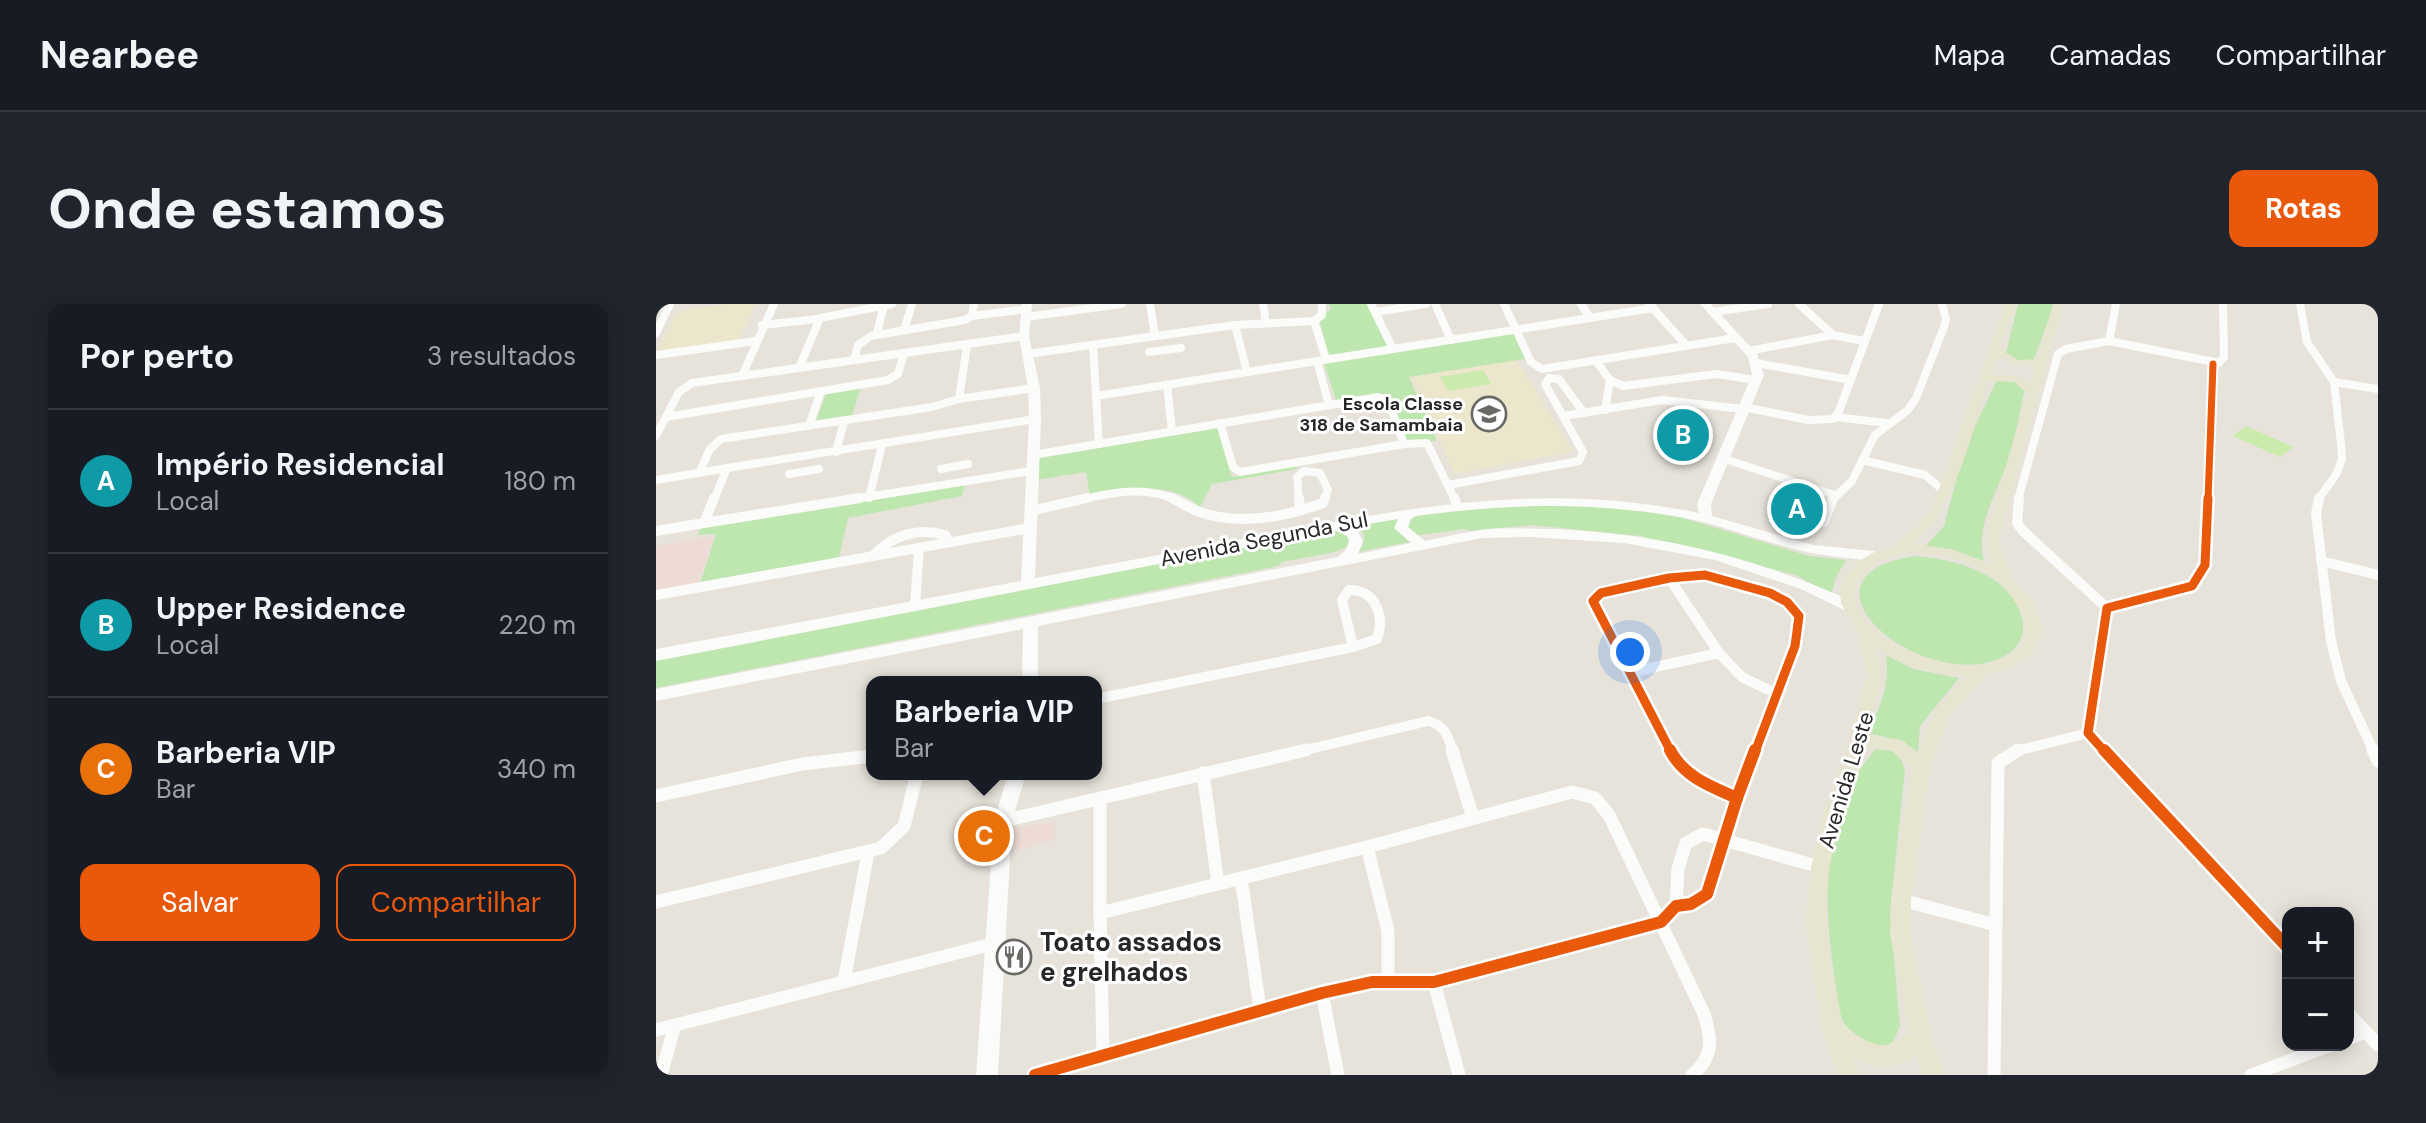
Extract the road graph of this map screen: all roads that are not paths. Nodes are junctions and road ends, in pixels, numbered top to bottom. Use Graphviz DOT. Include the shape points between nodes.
graph roads {
  1 [pos="670,304"];
  2 [pos="774,304"];
  3 [pos="892,304"];
  4 [pos="912,304"];
  5 [pos="974,304"];
  6 [pos="1122,304"];
  7 [pos="1150,304"];
  8 [pos="1263,304"];
  9 [pos="1322,304"];
  10 [pos="1426,304"];
  11 [pos="1435,304"];
  12 [pos="1504,304"];
  13 [pos="1581,304"];
  14 [pos="1799,304"];
  15 [pos="1879,304"];
  16 [pos="1942,304"];
  17 [pos="2011,304"];
  18 [pos="2058,304"];
  19 [pos="2102,304"];
  20 [pos="2223,304"];
  21 [pos="2300,304"];
  22 [pos="884,305"];
  23 [pos="1105,305"];
  24 [pos="1762,305"];
  25 [pos="2116,305"];
  26 [pos="1651,306"];
  27 [pos="1373,308"];
  28 [pos="1709,308"];
  29 [pos="1027,310"];
  30 [pos="972,316"];
  31 [pos="1590,318"];
  32 [pos="818,319"];
  33 [pos="1314,321"];
  34 [pos="659,323"];
  35 [pos="1266,323"];
  36 [pos="762,325"];
  37 [pos="1235,325"];
  38 [pos="904,330"];
  39 [pos="1517,330"];
  40 [pos="656,333"];
  41 [pos="877,333"];
  42 [pos="1166,335"];
  43 [pos="1833,335"];
  44 [pos="1024,336"];
  45 [pos="1155,336"];
  46 [pos="1735,338"];
  47 [pos="1451,340"];
  48 [pos="756,341"];
  49 [pos="1863,341"];
  50 [pos="2109,341"];
  51 [pos="967,345"];
  52 [pos="1093,345"];
  53 [pos="1686,345"];
  54 [pos="1181,348"];
  55 [pos="1393,349"];
  56 [pos="1168,350"];
  57 [pos="1995,350"];
  58 [pos="1748,351"];
  59 [pos="1149,352"];
  60 [pos="904,353"];
  61 [pos="1027,354"];
  62 [pos="656,355"];
  63 [pos="854,360"];
  64 [pos="1321,360"];
  65 [pos="1596,361"];
  66 [pos="2040,362"];
  67 [pos="1756,363"];
  68 [pos="2213,364"];
  69 [pos="799,368"];
  70 [pos="1247,372"];
  71 [pos="742,376"];
  72 [pos="1986,378"];
  73 [pos="1610,380"];
  74 [pos="1756,380"];
  75 [pos="1851,380"];
  76 [pos="2334,382"];
  77 [pos="1167,385"];
  78 [pos="1034,388"];
  79 [pos="2378,389"];
  80 [pos="821,391"];
  81 [pos="2033,392"];
  82 [pos="1096,396"];
  83 [pos="959,399"];
  84 [pos="1329,405"];
  85 [pos="1744,408"];
  86 [pos="656,410"];
  87 [pos="1605,410"];
  88 [pos="668,412"];
  89 [pos="1584,413"];
  90 [pos="1563,416"];
  91 [pos="1835,417"];
  92 [pos="1035,419"];
  93 [pos="844,422"];
  94 [pos="1220,423"];
  95 [pos="1887,423"];
  96 [pos="809,426"];
  97 [pos="1172,431"];
  98 [pos="656,436"];
  99 [pos="1099,444"];
  100 [pos="1404,444"];
  101 [pos="882,445"];
  102 [pos="836,452"];
  103 [pos="1033,455"];
  104 [pos="806,456"];
  105 [pos="1722,458"];
  106 [pos="1862,460"];
  107 [pos="968,464"];
  108 [pos="953,467"];
  109 [pos="1302,467"];
  110 [pos="727,468"];
  111 [pos="819,469"];
  112 [pos="941,469"];
  113 [pos="803,471"];
  114 [pos="1031,471"];
  115 [pos="699,473"];
  116 [pos="789,474"];
  117 [pos="656,480"];
  118 [pos="950,485"];
  119 [pos="1448,485"];
  120 [pos="1944,491"];
  121 [pos="1834,495"];
  122 [pos="869,498"];
  123 [pos="1457,505"];
  124 [pos="1300,510"];
  125 [pos="1030,511"];
  126 [pos="1414,511"];
  127 [pos="1705,511"];
  128 [pos="1824,522"];
  129 [pos="704,523"];
  130 [pos="1336,525"];
  131 [pos="1029,528"];
  132 [pos="656,531"];
  133 [pos="949,542"];
  134 [pos="1421,544"];
  135 [pos="919,548"];
  136 [pos="1898,549"];
  137 [pos="873,556"];
  138 [pos="1874,556"];
  139 [pos="1343,561"];
  140 [pos="2321,561"];
  141 [pos="2377,577"];
  142 [pos="1669,578"];
  143 [pos="2005,578"];
  144 [pos="1028,585"];
  145 [pos="656,595"];
  146 [pos="914,600"];
  147 [pos="1849,606"];
  148 [pos="2107,608"];
  149 [pos="1031,622"];
  150 [pos="1863,628"];
  151 [pos="1353,647"];
  152 [pos="1719,653"];
  153 [pos="656,655"];
  154 [pos="1981,670"];
  155 [pos="1628,673"];
  156 [pos="1030,676"];
  157 [pos="1777,694"];
  158 [pos="656,695"];
  159 [pos="1102,698"];
  160 [pos="2088,733"];
  161 [pos="1858,741"];
  162 [pos="866,757"];
  163 [pos="2378,761"];
  164 [pos="1921,767"];
  165 [pos="1203,773"];
  166 [pos="915,780"];
  167 [pos="1015,780"];
  168 [pos="656,796"];
  169 [pos="1100,798"];
  170 [pos="1737,798"];
  171 [pos="1473,818"];
  172 [pos="1003,821"];
  173 [pos="1725,838"];
  174 [pos="1367,847"];
  175 [pos="868,853"];
  176 [pos="1820,867"];
  177 [pos="1241,878"];
  178 [pos="1218,884"];
  179 [pos="1901,900"];
  180 [pos="656,902"];
  181 [pos="1676,906"];
  182 [pos="1100,913"];
  183 [pos="1661,922"];
  184 [pos="1996,925"];
  185 [pos="2282,942"];
  186 [pos="996,943"];
  187 [pos="844,981"];
  188 [pos="1388,981"];
  189 [pos="1434,982"];
  190 [pos="1322,993"];
  191 [pos="1260,1009"];
  192 [pos="2354,1019"];
  193 [pos="675,1025"];
  194 [pos="1833,1029"];
  195 [pos="656,1030"];
  196 [pos="2366,1032"];
  197 [pos="1920,1036"];
  198 [pos="2354,1037"];
  199 [pos="2378,1045"];
  200 [pos="2315,1051"];
  201 [pos="1103,1055"];
  202 [pos="661,1075"];
  203 [pos="987,1075"];
  204 [pos="1035,1075"];
  205 [pos="1338,1075"];
  206 [pos="1459,1075"];
  207 [pos="1692,1075"];
  208 [pos="1848,1075"];
  209 [pos="1934,1075"];
  210 [pos="1994,1075"];
  211 [pos="2251,1075"];
  1 -- 34 [label="street"];
  2 -- 36 [label="street"];
  3 -- 22 [label="street"];
  4 -- 38 [label="street"];
  5 -- 30 [label="street"];
  6 -- 23 [label="street"];
  7 -- 45 [label="street"];
  8 -- 35 [label="street"];
  9 -- 33 [label="street" via="1322,315"];
  10 -- 27 [label="street"];
  11 -- 47 [label="street"];
  12 -- 39 [label="street"];
  13 -- 31 [label="street"];
  14 -- 43 [label="street"];
  15 -- 49 [label="street"];
  16 -- 95 [label="street" via="1946,319 1916,398"];
  17 -- 57 [label="main road"];
  18 -- 66 [label="main road"];
  19 -- 25 [label="street"];
  20 -- 68 [label="street" via="2224,357"];
  21 -- 76 [label="street" via="2307,342"];
  22 -- 32 [label="street"];
  22 -- 41 [label="street"];
  23 -- 29 [label="street"];
  24 -- 28 [label="street"];
  25 -- 50 [label="street"];
  26 -- 31 [label="street"];
  26 -- 53 [label="street"];
  27 -- 55 [label="street"];
  28 -- 46 [label="main road"];
  29 -- 30 [label="street"];
  29 -- 44 [label="main road"];
  30 -- 38 [label="street"];
  31 -- 39 [label="street"];
  32 -- 36 [label="street"];
  32 -- 69 [label="street"];
  33 -- 35 [label="street"];
  33 -- 64 [label="street"];
  34 -- 40 [label="street"];
  35 -- 37 [label="street"];
  36 -- 48 [label="street"];
  37 -- 42 [label="street"];
  37 -- 70 [label="street"];
  38 -- 41 [label="street"];
  39 -- 47 [label="street"];
  39 -- 65 [label="street" via="1537,368"];
  41 -- 63 [label="street" via="860,342"];
  42 -- 45 [label="street"];
  42 -- 56 [label="street"];
  43 -- 49 [label="street"];
  43 -- 58 [label="street"];
  44 -- 51 [label="street"];
  44 -- 61 [label="main road"];
  45 -- 52 [label="street"];
  46 -- 53 [label="street"];
  46 -- 58 [label="main road"];
  47 -- 55 [label="street"];
  48 -- 62 [label="street"];
  48 -- 71 [label="street"];
  49 -- 75 [label="street"];
  50 -- 68 [label="street"];
  50 -- 148 [label="street" via="2058,354 2016,517 2023,531"];
  51 -- 60 [label="street"];
  51 -- 83 [label="street"];
  52 -- 61 [label="street"];
  52 -- 82 [label="street"];
  53 -- 65 [label="street"];
  54 -- 56 [label="street"];
  55 -- 64 [label="street"];
  56 -- 59 [label="street"];
  57 -- 66 [label="main road" via="2016,363"];
  57 -- 72 [label="main road"];
  58 -- 67 [label="main road"];
  60 -- 63 [label="street"];
  60 -- 80 [label="street" via="892,378"];
  61 -- 78 [label="main road"];
  63 -- 69 [label="street"];
  64 -- 70 [label="street"];
  64 -- 84 [label="street"];
  65 -- 73 [label="street"];
  66 -- 81 [label="main road"];
  67 -- 74 [label="main road"];
  67 -- 75 [label="street"];
  68 -- 148 [label="street" via="2205,565 2200,577 2187,588"];
  69 -- 71 [label="street"];
  70 -- 77 [label="street"];
  71 -- 88 [label="street" via="689,384"];
  72 -- 81 [label="main road" via="2017,379"];
  72 -- 120 [label="main road"];
  73 -- 74 [label="street" via="1631,386 1716,374"];
  73 -- 87 [label="street"];
  74 -- 85 [label="main road"];
  75 -- 91 [label="street"];
  76 -- 79 [label="street"];
  76 -- 140 [label="street" via="2342,459 2318,500"];
  77 -- 82 [label="street"];
  77 -- 97 [label="street"];
  78 -- 83 [label="street"];
  78 -- 92 [label="main road"];
  80 -- 88 [label="street"];
  80 -- 96 [label="street"];
  81 -- 143 [label="main road" via="1993,536"];
  82 -- 99 [label="street"];
  83 -- 93 [label="street"];
  84 -- 94 [label="street"];
  84 -- 100 [label="street" via="1385,398"];
  85 -- 87 [label="street" via="1675,400"];
  85 -- 91 [label="street" via="1808,420"];
  85 -- 105 [label="main road"];
  86 -- 88 [label="street"];
  87 -- 89 [label="street"];
  88 -- 98 [label="street"];
  89 -- 90 [label="street"];
  89 -- 90 [label="street" via="1559,379 1549,378 1545,384"];
  90 -- 119 [label="street" via="1583,452 1579,461"];
  91 -- 95 [label="street"];
  92 -- 101 [label="street"];
  92 -- 103 [label="main road"];
  93 -- 96 [label="street"];
  93 -- 102 [label="street"];
  94 -- 97 [label="street"];
  94 -- 109 [label="street" via="1237,471"];
  95 -- 106 [label="street"];
  96 -- 115 [label="street" via="717,441"];
  97 -- 99 [label="street"];
  99 -- 103 [label="street"];
  100 -- 109 [label="street"];
  100 -- 119 [label="street" via="1431,446"];
  101 -- 102 [label="street"];
  101 -- 122 [label="street"];
  102 -- 104 [label="street"];
  103 -- 114 [label="main road"];
  104 -- 110 [label="street"];
  104 -- 113 [label="street"];
  105 -- 121 [label="street"];
  105 -- 127 [label="main road"];
  106 -- 120 [label="street" via="1920,473"];
  106 -- 121 [label="street" via="1852,481"];
  107 -- 108 [label="street"];
  108 -- 112 [label="street"];
  108 -- 118 [label="street"];
  109 -- 124 [label="street" via="1296,482"];
  109 -- 124 [label="street" via="1320,473 1328,495 1323,503"];
  110 -- 115 [label="street"];
  110 -- 129 [label="street"];
  111 -- 113 [label="street"];
  113 -- 116 [label="street"];
  114 -- 118 [label="street"];
  114 -- 125 [label="main road"];
  115 -- 117 [label="street"];
  118 -- 122 [label="street"];
  119 -- 123 [label="street"];
  120 -- 136 [label="main road" via="1933,518"];
  121 -- 128 [label="street"];
  122 -- 129 [label="street"];
  123 -- 126 [label="main road, Avenida Segunda Sul"];
  123 -- 127 [label="main road, Avenida Segunda Sul" via="1585,500 1684,514"];
  124 -- 125 [label="street" via="1223,517 1207,515 1170,496 1137,492"];
  125 -- 131 [label="main road"];
  126 -- 130 [label="main road, Avenida Segunda Sul"];
  126 -- 134 [label="main road" via="1401,528"];
  127 -- 138 [label="main road, Avenida Segunda Sul" via="1814,549"];
  129 -- 132 [label="street"];
  130 -- 139 [label="main road" via="1356,541"];
  130 -- 144 [label="main road, Avenida Segunda Sul"];
  131 -- 133 [label="street"];
  131 -- 144 [label="main road"];
  133 -- 135 [label="street"];
  133 -- 137 [label="street" via="940,532 910,534 889,540"];
  134 -- 139 [label="main road, Avenida Segunda Sul"];
  134 -- 147 [label="main road, Avenida Segunda Sul" via="1539,531 1636,539 1795,581"];
  135 -- 137 [label="street"];
  135 -- 146 [label="street"];
  136 -- 138 [label="main road"];
  136 -- 143 [label="main road" via="1954,553"];
  137 -- 145 [label="street"];
  138 -- 147 [label="main road" via="1856,568 1847,586"];
  139 -- 149 [label="main road, Avenida Segunda Sul"];
  140 -- 141 [label="street"];
  140 -- 163 [label="street" via="2341,681"];
  142 -- 152 [label="street"];
  142 -- 155 [label="street" via="1601,593 1593,601"];
  142 -- 157 [label="street" via="1721,577 1770,593 1795,609 1795,646"];
  143 -- 154 [label="main road" via="2033,615 2034,634 2025,651"];
  144 -- 146 [label="main road, Avenida Segunda Sul"];
  146 -- 153 [label="main road, Avenida Segunda Sul"];
  147 -- 150 [label="main road"];
  148 -- 160 [label="street"];
  149 -- 156 [label="main road"];
  149 -- 158 [label="main road, Avenida Segunda Sul"];
  150 -- 154 [label="main road" via="1885,647 1915,661 1949,670"];
  150 -- 161 [label="main road, Avenida Leste" via="1875,674"];
  151 -- 151 [label="street" via="1380,635 1374,601 1363,588 1349,590 1342,600"];
  151 -- 159 [label="street"];
  152 -- 155 [label="street"];
  152 -- 157 [label="street" via="1742,677"];
  154 -- 164 [label="main road" via="1941,715"];
  155 -- 170 [label="street" via="1684,772"];
  157 -- 170 [label="street"];
  160 -- 184 [label="street" via="2015,750 1998,763"];
  160 -- 185 [label="street"];
  161 -- 164 [label="main road" via="1896,745"];
  161 -- 176 [label="main road, Avenida Leste"];
  162 -- 168 [label="street" via="802,764"];
  164 -- 179 [label="main road"];
  165 -- 169 [label="street"];
  165 -- 171 [label="street" via="1428,721 1447,732"];
  165 -- 178 [label="street"];
  166 -- 175 [label="street" via="899,833"];
  167 -- 172 [label="main road"];
  169 -- 172 [label="street"];
  169 -- 182 [label="street"];
  170 -- 173 [label="street"];
  171 -- 174 [label="street"];
  171 -- 183 [label="street" via="1564,792 1591,793 1609,815"];
  172 -- 186 [label="main road"];
  173 -- 176 [label="street"];
  173 -- 181 [label="street" via="1707,894"];
  173 -- 181 [label="street" via="1703,834 1686,843"];
  174 -- 177 [label="street"];
  174 -- 188 [label="street" via="1388,931"];
  175 -- 180 [label="street"];
  175 -- 187 [label="street"];
  176 -- 194 [label="main road, Avenida Leste" via="1816,925"];
  177 -- 178 [label="street"];
  177 -- 191 [label="street"];
  178 -- 182 [label="street"];
  179 -- 184 [label="street"];
  179 -- 197 [label="main road" via="1900,934"];
  181 -- 183 [label="street"];
  182 -- 201 [label="street"];
  183 -- 189 [label="street"];
  183 -- 207 [label="street" via="1711,1035 1712,1052"];
  184 -- 210 [label="street"];
  186 -- 187 [label="street"];
  186 -- 203 [label="main road"];
  187 -- 193 [label="street"];
  188 -- 189 [label="street"];
  188 -- 190 [label="street"];
  189 -- 206 [label="street"];
  190 -- 191 [label="street"];
  190 -- 205 [label="street"];
  191 -- 201 [label="street"];
  192 -- 196 [label="street"];
  193 -- 195 [label="street"];
  193 -- 202 [label="street"];
  194 -- 197 [label="main road" via="1859,1051 1878,1056 1902,1054"];
  194 -- 208 [label="main road, Avenida Leste"];
  196 -- 198 [label="street"];
  196 -- 199 [label="street"];
  197 -- 209 [label="main road"];
  200 -- 211 [label="street"];
  201 -- 204 [label="street"];
}
